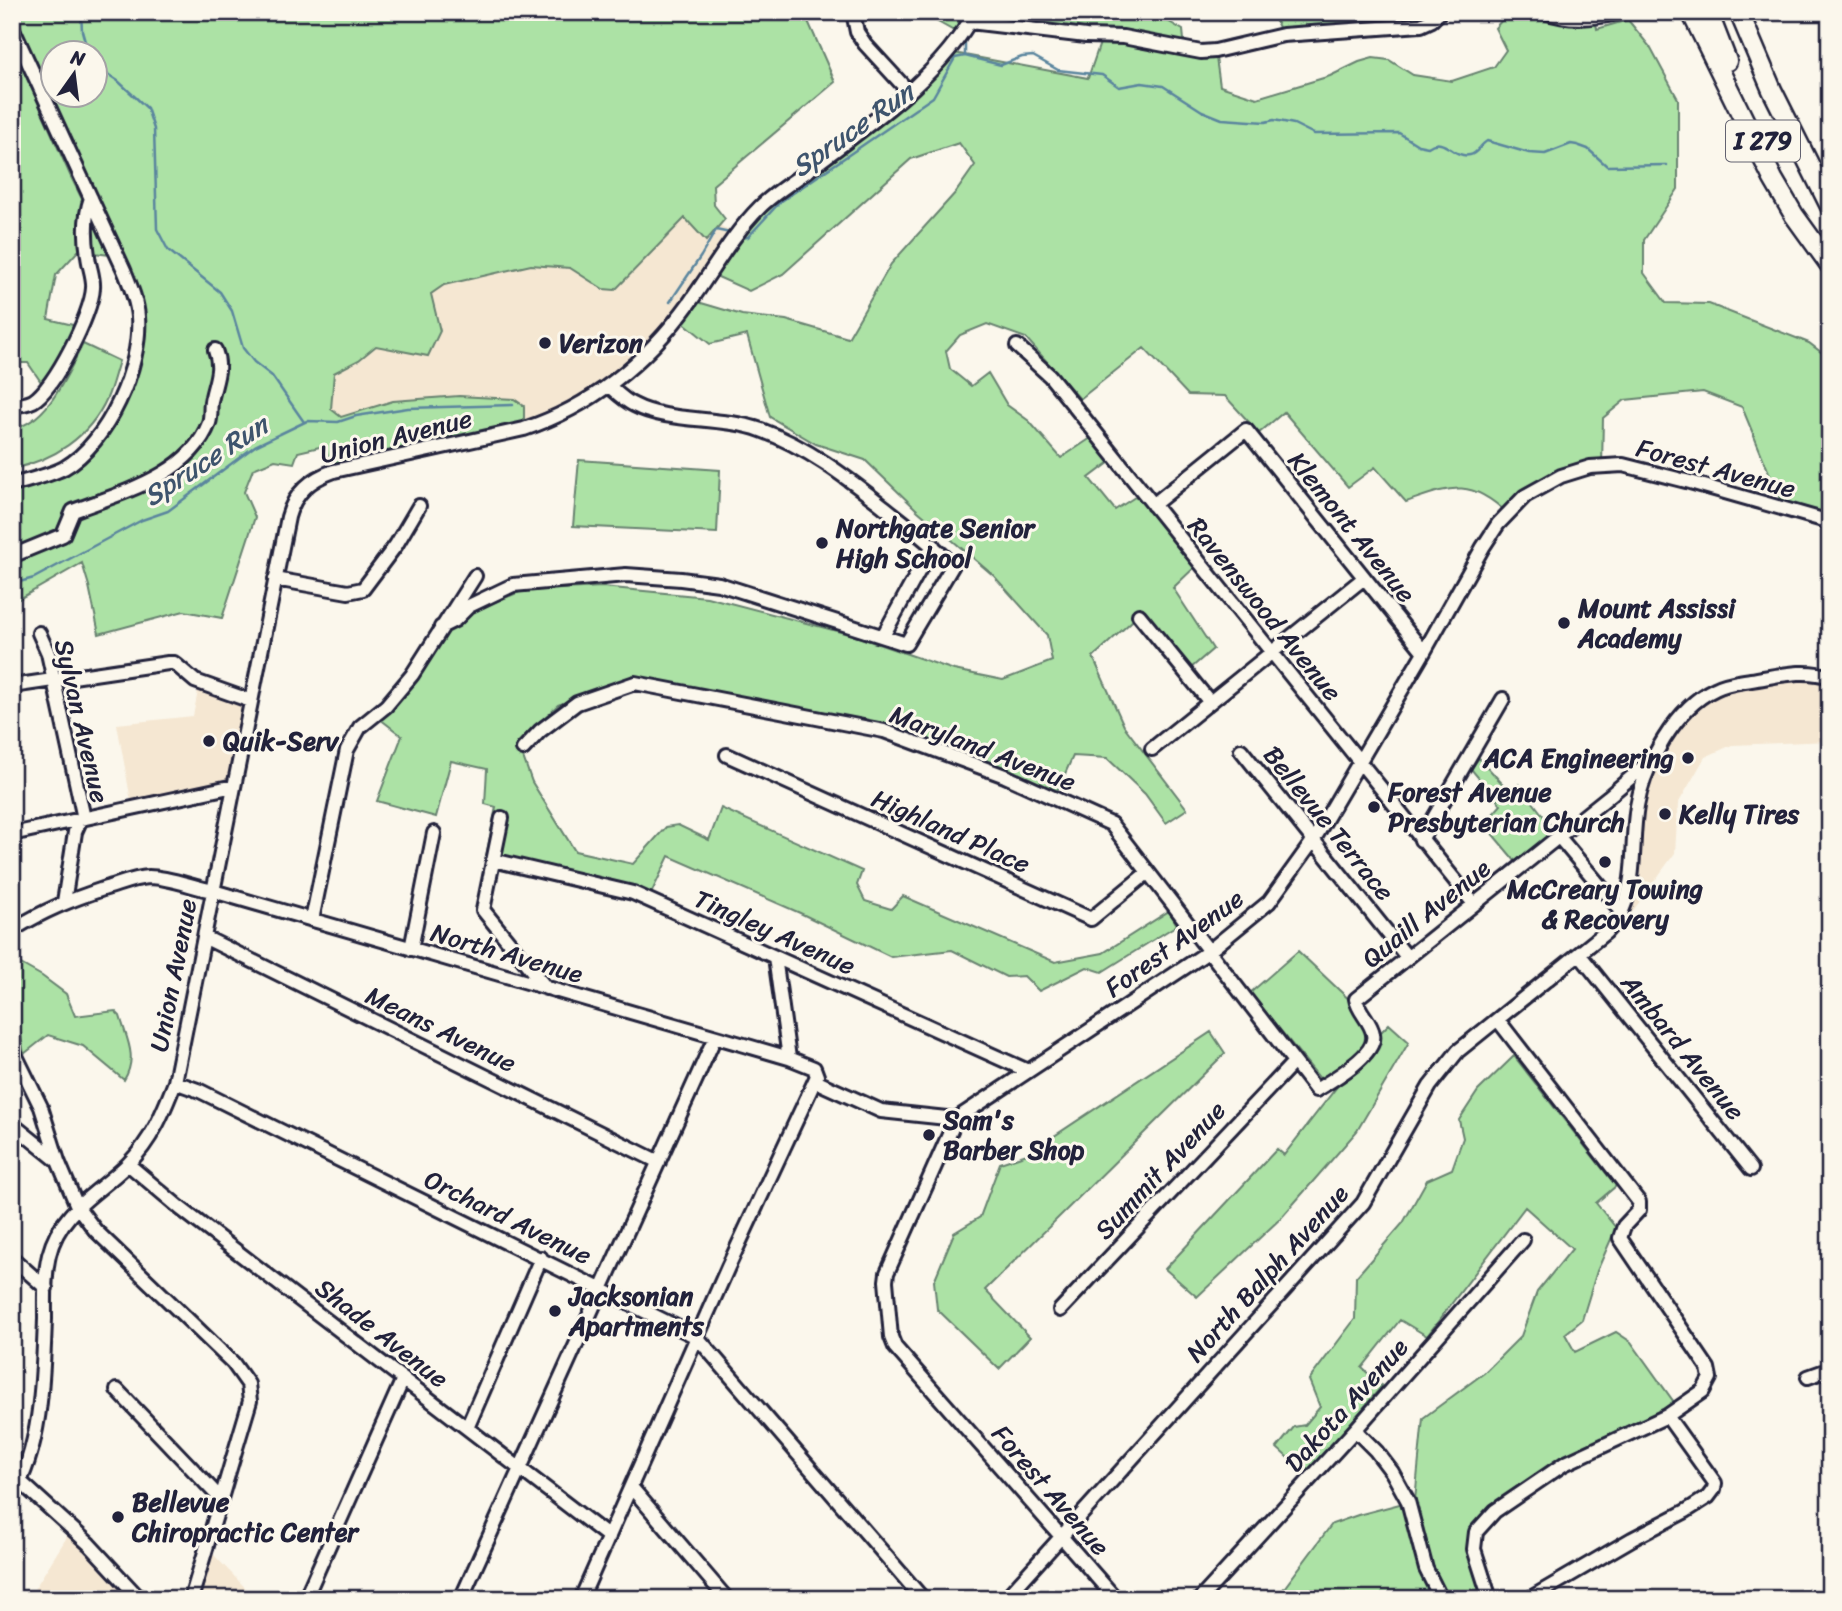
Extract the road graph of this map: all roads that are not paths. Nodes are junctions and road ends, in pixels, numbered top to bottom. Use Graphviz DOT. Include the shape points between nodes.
graph roads {
  1 [pos="853,12"];
  2 [pos="1440,12"];
  3 [pos="1545,12"];
  4 [pos="1691,12"];
  5 [pos="1708,12"];
  6 [pos="1739,12"];
  7 [pos="1619,13"];
  8 [pos="973,17"];
  9 [pos="12,27"];
  10 [pos="909,92"];
  11 [pos="90,198"];
  12 [pos="1830,206"];
  13 [pos="1830,264"];
  14 [pos="1017,346"];
  15 [pos="215,350"];
  16 [pos="609,386"];
  17 [pos="12,405"];
  18 [pos="12,485"];
  19 [pos="1153,505"];
  20 [pos="419,506"];
  21 [pos="1830,522"];
  22 [pos="933,545"];
  23 [pos="12,556"];
  24 [pos="475,576"];
  25 [pos="1364,578"];
  26 [pos="275,579"];
  27 [pos="1139,615"];
  28 [pos="441,627"];
  29 [pos="39,633"];
  30 [pos="883,636"];
  31 [pos="1271,652"];
  32 [pos="1424,652"];
  33 [pos="1830,677"];
  34 [pos="53,680"];
  35 [pos="12,686"];
  36 [pos="1503,699"];
  37 [pos="251,701"];
  38 [pos="1209,701"];
  39 [pos="523,749"];
  40 [pos="1152,749"];
  41 [pos="1241,750"];
  42 [pos="727,755"];
  43 [pos="1654,758"];
  44 [pos="1359,762"];
  45 [pos="234,786"];
  46 [pos="502,818"];
  47 [pos="81,819"];
  48 [pos="435,833"];
  49 [pos="12,834"];
  50 [pos="1559,837"];
  51 [pos="1421,840"];
  52 [pos="1313,841"];
  53 [pos="493,860"];
  54 [pos="1147,873"];
  55 [pos="213,891"];
  56 [pos="64,902"];
  57 [pos="1474,904"];
  58 [pos="1622,912"];
  59 [pos="312,920"];
  60 [pos="12,930"];
  61 [pos="204,937"];
  62 [pos="411,949"];
  63 [pos="1208,952"];
  64 [pos="1579,954"];
  65 [pos="775,957"];
  66 [pos="1407,957"];
  67 [pos="546,988"];
  68 [pos="1498,1020"];
  69 [pos="715,1037"];
  70 [pos="12,1048"];
  71 [pos="789,1058"];
  72 [pos="1294,1062"];
  73 [pos="1028,1071"];
  74 [pos="815,1081"];
  75 [pos="175,1082"];
  76 [pos="1316,1090"];
  77 [pos="956,1119"];
  78 [pos="12,1124"];
  79 [pos="58,1161"];
  80 [pos="659,1162"];
  81 [pos="128,1164"];
  82 [pos="1751,1169"];
  83 [pos="77,1206"];
  84 [pos="1523,1240"];
  85 [pos="12,1258"];
  86 [pos="541,1258"];
  87 [pos="46,1288"];
  88 [pos="602,1288"];
  89 [pos="1060,1310"];
  90 [pos="697,1337"];
  91 [pos="1830,1374"];
  92 [pos="1808,1377"];
  93 [pos="403,1378"];
  94 [pos="117,1390"];
  95 [pos="1667,1416"];
  96 [pos="467,1428"];
  97 [pos="1355,1430"];
  98 [pos="521,1469"];
  99 [pos="17,1478"];
  100 [pos="631,1488"];
  101 [pos="12,1496"];
  102 [pos="221,1499"];
  103 [pos="1062,1536"];
  104 [pos="609,1537"];
  105 [pos="140,1599"];
  106 [pos="191,1599"];
  107 [pos="304,1599"];
  108 [pos="461,1599"];
  109 [pos="581,1599"];
  110 [pos="727,1599"];
  111 [pos="923,1599"];
  112 [pos="1004,1599"];
  113 [pos="1116,1599"];
  114 [pos="1200,1599"];
  115 [pos="1441,1599"];
  116 [pos="1490,1599"];
  117 [pos="1529,1599"];
  1 -- 10 [label="street" via="864,44"];
  2 -- 8 [label="street" via="1421,25 1283,34 1201,52"];
  3 -- 7 [label="street" via="1587,18"];
  4 -- 13 [label="highway" via="1773,179"];
  5 -- 13 [label="highway, I 279" via="1760,136"];
  6 -- 12 [label="highway, I 279"];
  8 -- 10 [label="street, Union Avenue" via="948,52"];
  9 -- 11 [label="street"];
  10 -- 16 [label="street, Union Avenue" via="761,206 674,322 638,363"];
  11 -- 17 [label="street" via="85,213 93,288 89,311 43,393"];
  11 -- 18 [label="street" via="124,270 136,306 138,341 118,403 93,443 64,468"];
  14 -- 19 [label="street, Ravenswood Avenue" via="1050,376"];
  15 -- 23 [label="street" via="219,370 211,420 193,448 146,482 73,511 64,535"];
  16 -- 22 [label="street" via="636,407 738,424 800,447 843,474"];
  16 -- 26 [label="street, Union Avenue" via="547,422 316,478 291,506"];
  19 -- 25 [label="street, Klemont Avenue" via="1246,430"];
  19 -- 31 [label="street, Ravenswood Avenue"];
  20 -- 26 [label="street" via="363,589 348,592"];
  21 -- 32 [label="street, Forest Avenue" via="1623,465 1590,467 1561,476 1525,496 1498,524"];
  22 -- 30 [label="street"];
  22 -- 30 [label="street" via="953,565 906,644"];
  24 -- 28 [label="street"];
  25 -- 31 [label="street"];
  25 -- 32 [label="street, Klemont Avenue"];
  26 -- 37 [label="street, Union Avenue"];
  27 -- 38 [label="street"];
  28 -- 30 [label="street" via="469,606 513,585 626,575 719,584"];
  28 -- 59 [label="street" via="412,675 386,706 360,727 347,750"];
  29 -- 34 [label="street, Sylvan Avenue"];
  31 -- 38 [label="street"];
  31 -- 44 [label="street, Ravenswood Avenue"];
  32 -- 44 [label="street, Forest Avenue"];
  33 -- 43 [label="street" via="1800,672 1713,689 1680,716"];
  34 -- 35 [label="street"];
  34 -- 37 [label="street" via="174,663 195,681"];
  34 -- 47 [label="street, Sylvan Avenue"];
  36 -- 51 [label="street"];
  37 -- 45 [label="street, Union Avenue"];
  38 -- 40 [label="street"];
  39 -- 54 [label="street, Maryland Avenue" via="577,703 635,683 884,731 1005,775 1111,824"];
  41 -- 52 [label="street, Bellevue Terrace"];
  42 -- 54 [label="street, Highland Place" via="1091,919"];
  43 -- 50 [label="street, Quaill Avenue"];
  43 -- 58 [label="street, North Balph Avenue" via="1642,783 1634,863"];
  44 -- 51 [label="street, Ravenswood Avenue"];
  44 -- 52 [label="street, Forest Avenue"];
  45 -- 47 [label="street"];
  45 -- 55 [label="street, Union Avenue"];
  46 -- 53 [label="street"];
  47 -- 49 [label="street"];
  47 -- 56 [label="street, Sylvan Avenue"];
  48 -- 62 [label="street"];
  50 -- 57 [label="street, Quaill Avenue"];
  50 -- 58 [label="street"];
  51 -- 57 [label="street, Ravenswood Avenue"];
  52 -- 63 [label="street, Forest Avenue" via="1269,902"];
  52 -- 66 [label="street, Bellevue Terrace"];
  53 -- 65 [label="street, Tingley Avenue" via="632,893"];
  53 -- 67 [label="street" via="483,910"];
  54 -- 63 [label="street, Maryland Avenue"];
  55 -- 56 [label="street, North Avenue" via="150,877"];
  55 -- 59 [label="street, North Avenue"];
  55 -- 61 [label="street, Union Avenue"];
  56 -- 60 [label="street, North Avenue"];
  57 -- 66 [label="street, Quaill Avenue"];
  58 -- 64 [label="street, North Balph Avenue"];
  59 -- 62 [label="street, North Avenue"];
  61 -- 75 [label="street, Union Avenue"];
  61 -- 80 [label="street, Means Avenue"];
  62 -- 67 [label="street, North Avenue"];
  63 -- 72 [label="street, Maryland Avenue"];
  63 -- 73 [label="street, Forest Avenue"];
  64 -- 68 [label="street, North Balph Avenue"];
  64 -- 82 [label="street, Ambard Avenue"];
  65 -- 71 [label="street"];
  65 -- 73 [label="street, Tingley Avenue"];
  66 -- 76 [label="street, Quaill Avenue" via="1356,999 1371,1026 1373,1042 1340,1077"];
  67 -- 69 [label="street, North Avenue"];
  68 -- 95 [label="street" via="1639,1202 1639,1210 1620,1238 1708,1368 1710,1378 1703,1391"];
  68 -- 103 [label="street, North Balph Avenue" via="1458,1051 1430,1086 1363,1203"];
  69 -- 71 [label="street, North Avenue"];
  69 -- 80 [label="street"];
  70 -- 79 [label="street" via="41,1107"];
  71 -- 74 [label="street, North Avenue" via="814,1068 818,1074"];
  72 -- 76 [label="street, Maryland Avenue"];
  72 -- 89 [label="street, Summit Avenue"];
  73 -- 77 [label="street, Forest Avenue"];
  74 -- 77 [label="street" via="881,1111"];
  74 -- 90 [label="street"];
  75 -- 81 [label="street, Union Avenue" via="159,1125"];
  75 -- 86 [label="street, Orchard Avenue"];
  77 -- 103 [label="street, Forest Avenue" via="887,1273 891,1337"];
  78 -- 79 [label="street"];
  79 -- 83 [label="street"];
  80 -- 88 [label="street"];
  81 -- 83 [label="street, Union Avenue"];
  81 -- 93 [label="street, Shade Avenue"];
  83 -- 87 [label="street, Union Avenue" via="49,1254"];
  83 -- 102 [label="street" via="95,1230 233,1363 248,1384 250,1401"];
  84 -- 97 [label="street, Dakota Avenue"];
  85 -- 87 [label="street"];
  86 -- 88 [label="street, Orchard Avenue"];
  86 -- 96 [label="street"];
  87 -- 99 [label="street, Union Avenue" via="43,1379 29,1464"];
  88 -- 90 [label="street, Orchard Avenue"];
  88 -- 98 [label="street"];
  90 -- 100 [label="street"];
  90 -- 111 [label="street, Orchard Avenue"];
  91 -- 92 [label="street"];
  93 -- 96 [label="street, Shade Avenue"];
  93 -- 107 [label="street"];
  94 -- 102 [label="street"];
  95 -- 116 [label="street" via="1564,1464 1494,1511 1476,1532 1475,1549"];
  95 -- 117 [label="street" via="1715,1483 1709,1497"];
  96 -- 98 [label="street, Shade Avenue"];
  97 -- 114 [label="street, Dakota Avenue"];
  97 -- 115 [label="street" via="1392,1472 1408,1500 1426,1569"];
  98 -- 104 [label="street, Shade Avenue"];
  98 -- 108 [label="street"];
  99 -- 101 [label="street, Union Avenue"];
  99 -- 105 [label="street"];
  100 -- 104 [label="street"];
  100 -- 110 [label="street"];
  102 -- 106 [label="street"];
  103 -- 112 [label="street, North Balph Avenue"];
  103 -- 113 [label="street, Forest Avenue"];
  104 -- 109 [label="street"];
}
